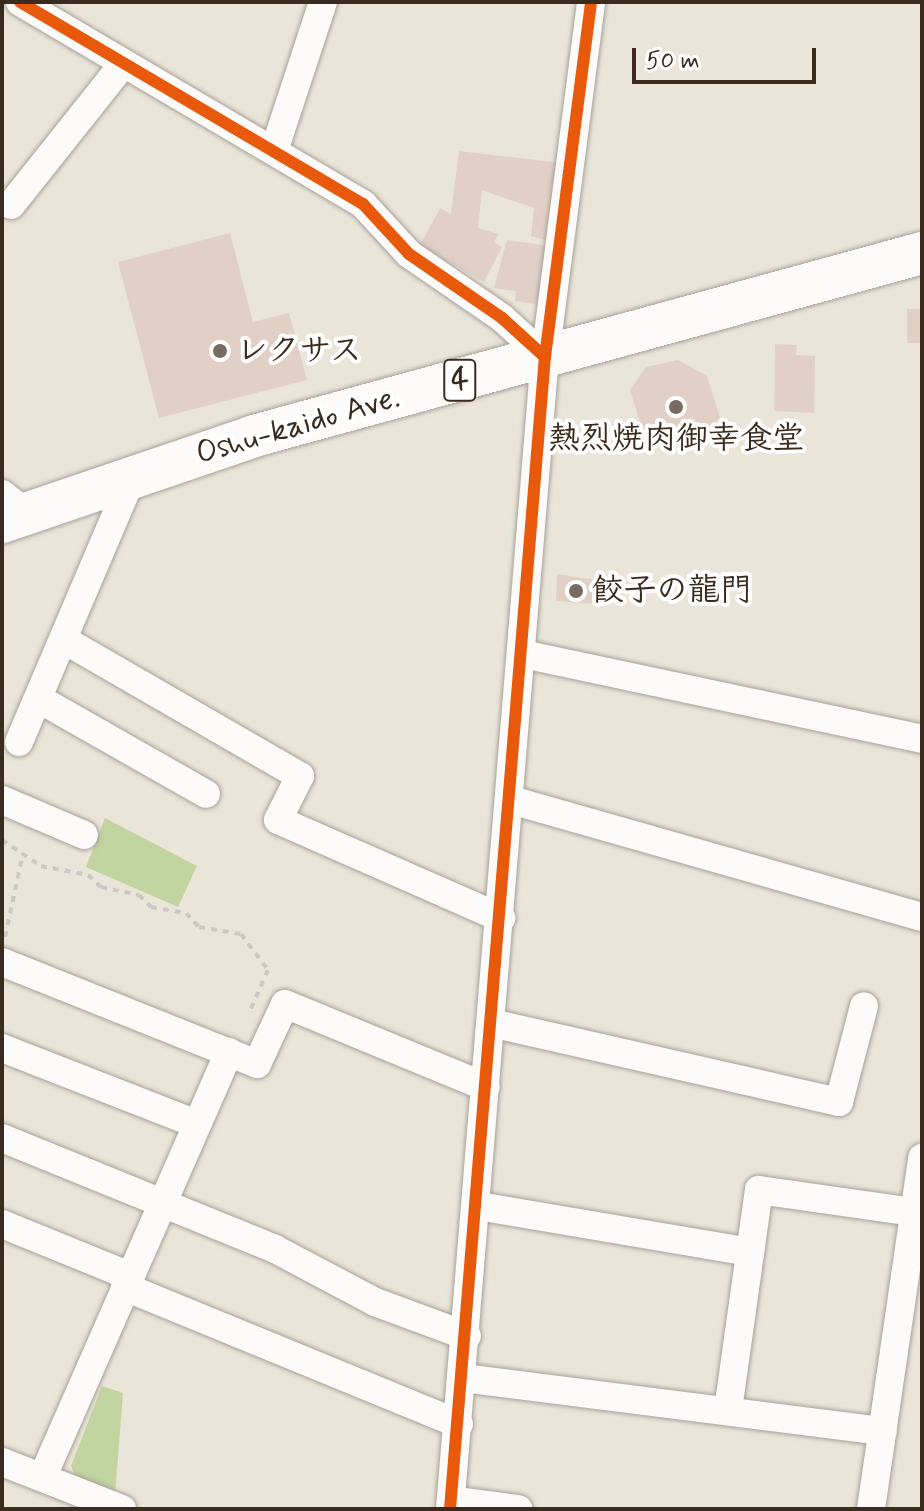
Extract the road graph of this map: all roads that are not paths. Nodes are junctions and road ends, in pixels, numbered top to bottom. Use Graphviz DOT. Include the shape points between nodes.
graph roads {
  1 [pos="20,2"];
  2 [pos="323,2"];
  3 [pos="591,2"];
  4 [pos="124,63"];
  5 [pos="274,151"];
  6 [pos="11,205"];
  7 [pos="922,253"];
  8 [pos="545,357"];
  9 [pos="133,475"];
  10 [pos="10,510"];
  11 [pos="66,641"];
  12 [pos="523,654"];
  13 [pos="39,699"];
  14 [pos="922,739"];
  15 [pos="19,742"];
  16 [pos="206,794"];
  17 [pos="2,800"];
  18 [pos="511,800"];
  19 [pos="84,835"];
  20 [pos="922,917"];
  21 [pos="501,918"];
  22 [pos="2,962"];
  23 [pos="864,1006"];
  24 [pos="491,1023"];
  25 [pos="2,1048"];
  26 [pos="229,1052"];
  27 [pos="486,1087"];
  28 [pos="197,1124"];
  29 [pos="2,1138"];
  30 [pos="922,1158"];
  31 [pos="163,1203"];
  32 [pos="478,1206"];
  33 [pos="914,1212"];
  34 [pos="2,1224"];
  35 [pos="750,1252"];
  36 [pos="914,1264"];
  37 [pos="128,1281"];
  38 [pos="467,1336"];
  39 [pos="463,1378"];
  40 [pos="728,1410"];
  41 [pos="459,1424"];
  42 [pos="883,1431"];
  43 [pos="2,1462"];
  44 [pos="43,1476"];
  45 [pos="450,1504"];
  46 [pos="122,1509"];
  47 [pos="518,1509"];
  48 [pos="871,1509"];
  1 -- 4 [label="street"];
  2 -- 5 [label="street"];
  3 -- 8 [label="street"];
  4 -- 5 [label="street"];
  4 -- 6 [label="street"];
  5 -- 8 [label="street" via="363,204 409,254 502,318"];
  7 -- 8 [label="highway, Oshu-kaido Ave. / 4"];
  8 -- 9 [label="highway, Oshu-kaido Ave. / 4" via="254,436"];
  8 -- 12 [label="street"];
  9 -- 10 [label="highway, Oshu-kaido Ave. / 4"];
  9 -- 11 [label="street"];
  11 -- 13 [label="street"];
  11 -- 21 [label="street" via="300,776 278,820"];
  12 -- 14 [label="street"];
  12 -- 18 [label="street"];
  13 -- 15 [label="street"];
  13 -- 16 [label="street"];
  17 -- 19 [label="street"];
  18 -- 20 [label="street"];
  18 -- 21 [label="street"];
  21 -- 24 [label="street"];
  22 -- 26 [label="street"];
  23 -- 24 [label="street" via="839,1102"];
  24 -- 27 [label="street"];
  25 -- 28 [label="street"];
  26 -- 27 [label="street" via="257,1064 285,1004"];
  26 -- 28 [label="street"];
  27 -- 32 [label="street"];
  28 -- 31 [label="street"];
  29 -- 31 [label="street"];
  30 -- 33 [label="street"];
  31 -- 37 [label="street"];
  31 -- 38 [label="street" via="275,1249 375,1302"];
  32 -- 35 [label="street"];
  32 -- 38 [label="street"];
  33 -- 35 [label="street" via="759,1190"];
  33 -- 36 [label="street"];
  34 -- 37 [label="street"];
  35 -- 40 [label="street"];
  36 -- 42 [label="street"];
  37 -- 41 [label="street"];
  37 -- 44 [label="street"];
  38 -- 39 [label="street"];
  39 -- 40 [label="street"];
  39 -- 41 [label="street"];
  40 -- 42 [label="street"];
  41 -- 45 [label="street"];
  42 -- 48 [label="street"];
  43 -- 44 [label="street"];
  44 -- 46 [label="street"];
  45 -- 47 [label="street"];
}
